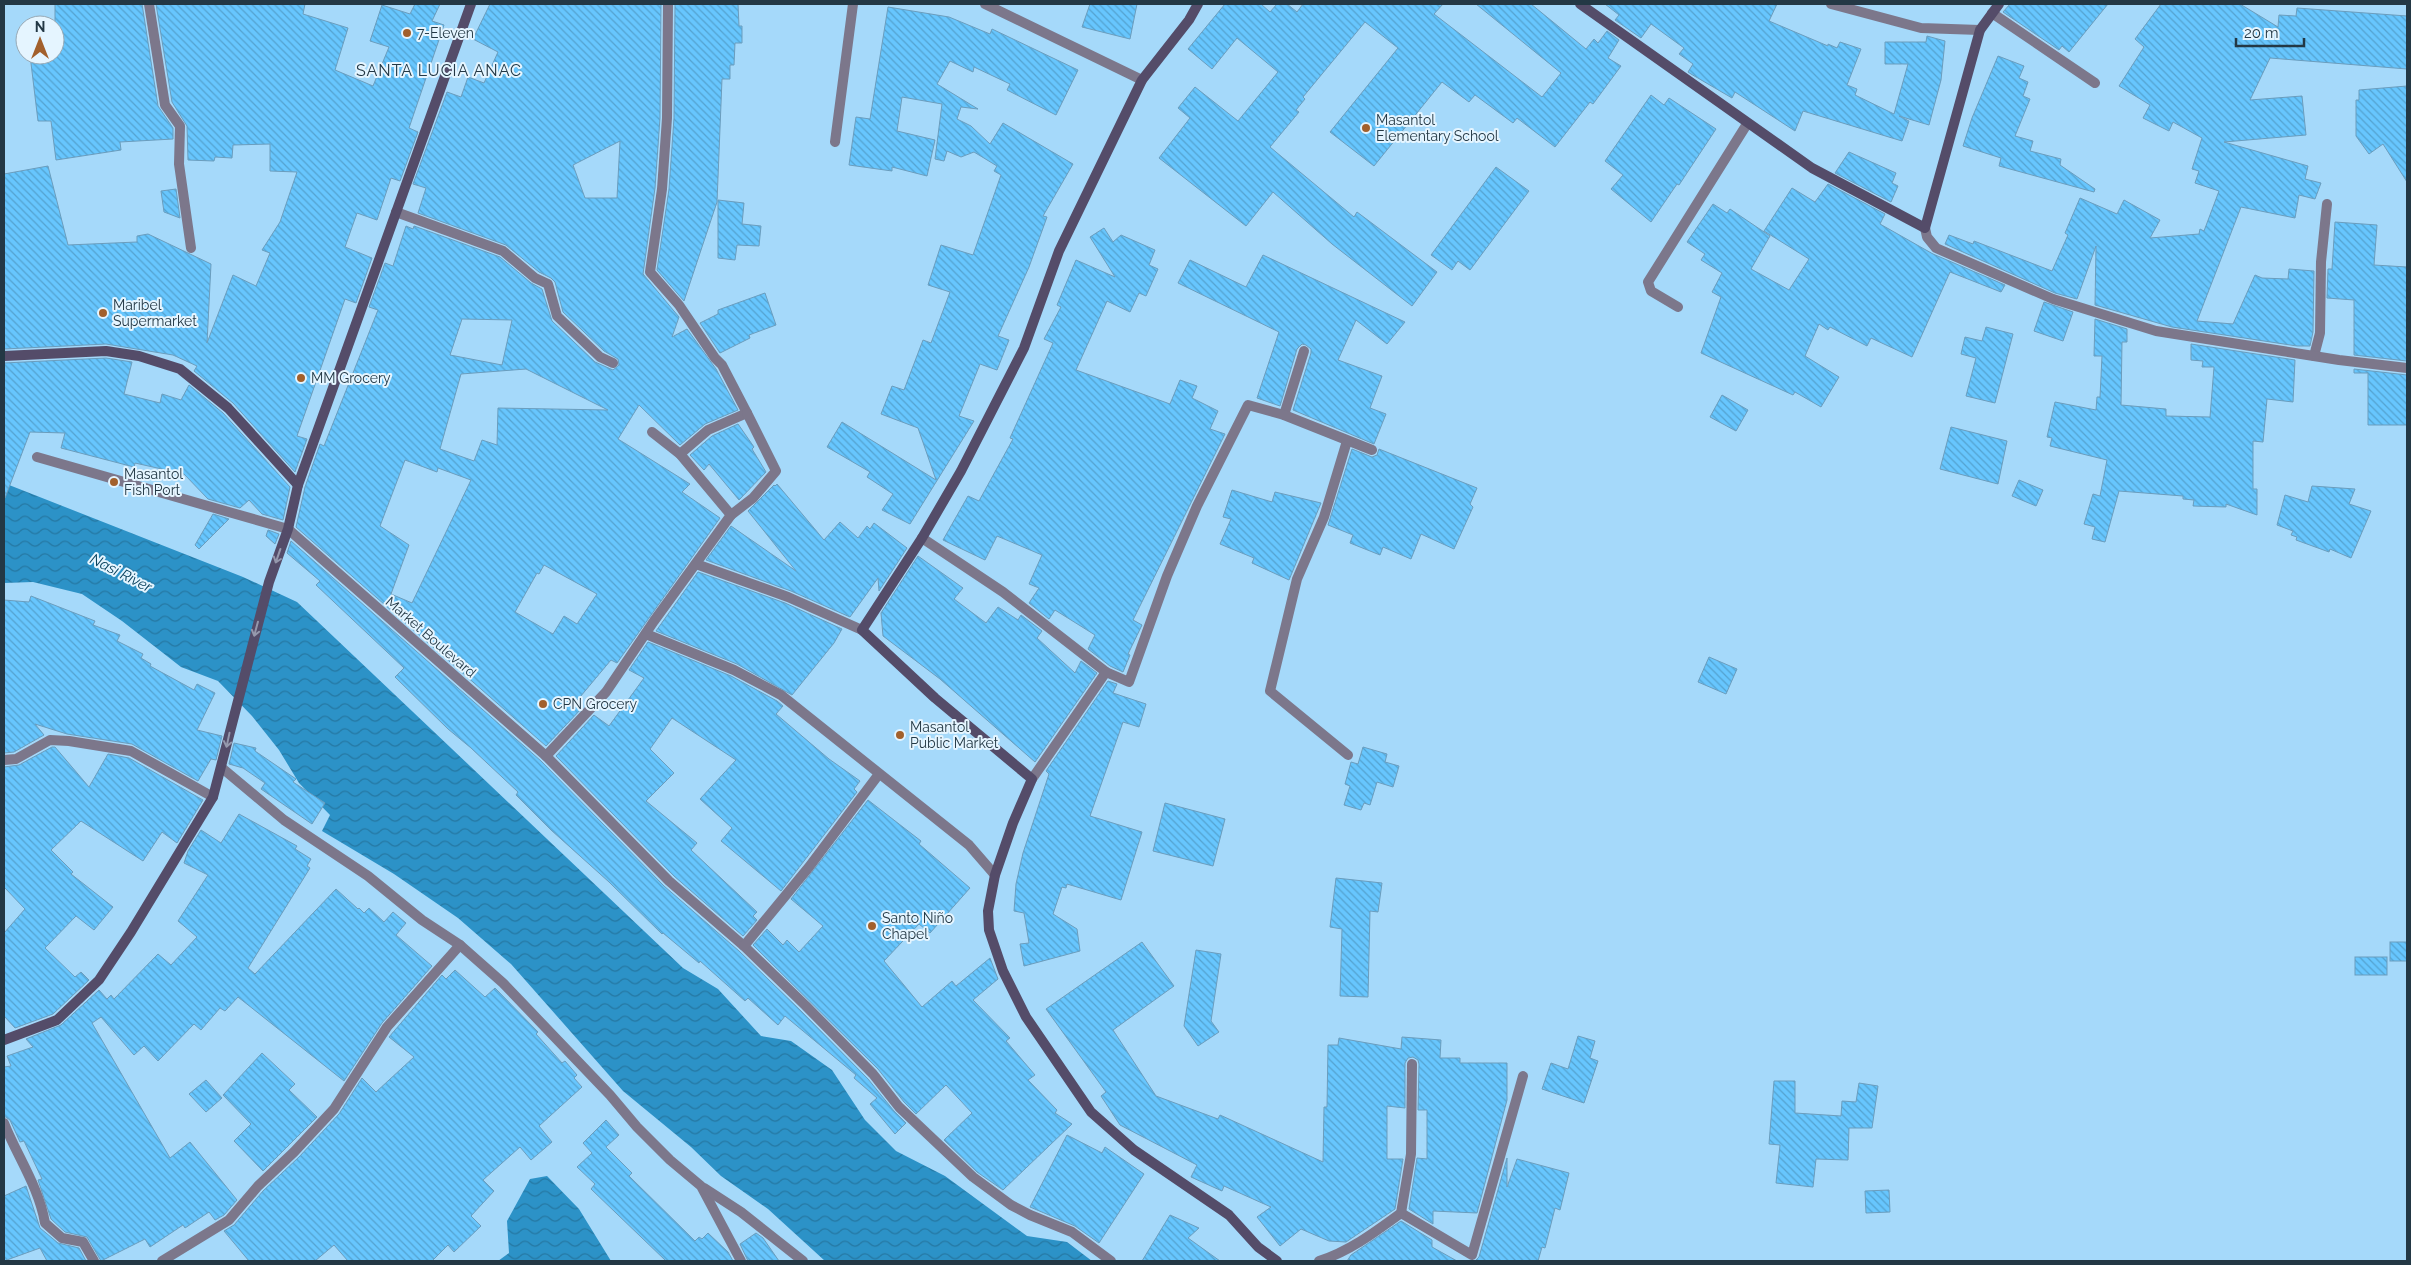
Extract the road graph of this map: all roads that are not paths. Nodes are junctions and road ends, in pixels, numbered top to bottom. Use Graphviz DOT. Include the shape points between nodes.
graph roads {
  1 [pos="149,4"];
  2 [pos="471,4"];
  3 [pos="668,4"];
  4 [pos="853,4"];
  5 [pos="985,4"];
  6 [pos="1198,4"];
  7 [pos="1580,4"];
  8 [pos="1831,4"];
  9 [pos="1998,4"];
  10 [pos="1992,13"];
  11 [pos="1980,30"];
  12 [pos="1142,80"];
  13 [pos="2095,83"];
  14 [pos="1747,124"];
  15 [pos="835,142"];
  16 [pos="2327,204"];
  17 [pos="396,212"];
  18 [pos="1925,228"];
  19 [pos="191,248"];
  20 [pos="1678,307"];
  21 [pos="1304,351"];
  22 [pos="4,356"];
  23 [pos="2314,356"];
  24 [pos="613,363"];
  25 [pos="2407,368"];
  26 [pos="747,413"];
  27 [pos="1284,415"];
  28 [pos="652,432"];
  29 [pos="1347,441"];
  30 [pos="1372,450"];
  31 [pos="680,454"];
  32 [pos="37,457"];
  33 [pos="298,485"];
  34 [pos="732,515"];
  35 [pos="288,529"];
  36 [pos="922,538"];
  37 [pos="696,564"];
  38 [pos="862,630"];
  39 [pos="646,634"];
  40 [pos="1106,672"];
  41 [pos="1348,754"];
  42 [pos="546,756"];
  43 [pos="4,760"];
  44 [pos="222,768"];
  45 [pos="879,774"];
  46 [pos="1032,780"];
  47 [pos="213,797"];
  48 [pos="996,875"];
  49 [pos="460,945"];
  50 [pos="744,946"];
  51 [pos="4,1040"];
  52 [pos="1412,1064"];
  53 [pos="1523,1076"];
  54 [pos="4,1123"];
  55 [pos="701,1186"];
  56 [pos="1401,1213"];
  57 [pos="94,1261"];
  58 [pos="162,1261"];
  59 [pos="741,1261"];
  60 [pos="803,1261"];
  61 [pos="1111,1261"];
  62 [pos="1277,1261"];
  63 [pos="1319,1261"];
  1 -- 19 [label="street" via="166,105 180,126 179,164"];
  2 -- 17 [label="street"];
  3 -- 26 [label="street" via="668,118 650,272 679,305 722,365"];
  4 -- 15 [label="street"];
  5 -- 12 [label="street"];
  6 -- 12 [label="street"];
  7 -- 14 [label="street"];
  8 -- 11 [label="street" via="1920,28"];
  9 -- 10 [label="street"];
  10 -- 11 [label="street"];
  10 -- 13 [label="street"];
  11 -- 18 [label="street"];
  12 -- 36 [label="street" via="1059,251 1024,348 961,471"];
  14 -- 18 [label="street" via="1812,168"];
  14 -- 20 [label="street" via="1648,282 1652,291"];
  16 -- 23 [label="street" via="2321,262 2320,333"];
  17 -- 24 [label="street" via="502,251 548,284 557,316 600,357"];
  17 -- 33 [label="street"];
  18 -- 23 [label="street" via="1936,248 2052,299 2156,331"];
  21 -- 27 [label="street"];
  22 -- 33 [label="street" via="106,351 139,356 180,369 228,408"];
  23 -- 25 [label="street"];
  26 -- 31 [label="street" via="708,430"];
  26 -- 34 [label="street" via="776,471 753,498"];
  27 -- 29 [label="street"];
  27 -- 40 [label="street" via="1248,405 1166,576 1129,682"];
  28 -- 31 [label="street"];
  29 -- 30 [label="street"];
  29 -- 41 [label="street" via="1324,517 1297,579 1270,691"];
  31 -- 34 [label="street"];
  32 -- 35 [label="street, Market Boulevard"];
  33 -- 35 [label="street"];
  34 -- 37 [label="street"];
  35 -- 42 [label="street, Market Boulevard"];
  35 -- 44 [label="street, one-way" via="269,582"];
  36 -- 38 [label="street"];
  36 -- 40 [label="street" via="1003,592"];
  37 -- 38 [label="street" via="788,597"];
  37 -- 39 [label="street"];
  38 -- 46 [label="street" via="935,698"];
  39 -- 42 [label="street" via="606,692"];
  39 -- 45 [label="street" via="734,670 781,695"];
  40 -- 46 [label="street"];
  42 -- 50 [label="street, Market Boulevard" via="669,881"];
  43 -- 47 [label="street" via="16,759 50,740 131,751"];
  44 -- 47 [label="street"];
  44 -- 49 [label="street" via="284,820 368,876 422,920"];
  45 -- 48 [label="street" via="969,845"];
  45 -- 50 [label="street"];
  46 -- 48 [label="street" via="1013,823"];
  47 -- 51 [label="street" via="99,980 57,1020"];
  48 -- 62 [label="street" via="988,911 989,930 1003,971 1026,1017 1091,1112 1134,1150 1230,1215 1258,1247"];
  49 -- 55 [label="street" via="502,983 637,1127"];
  49 -- 58 [label="street" via="387,1028 334,1108 294,1152 258,1186 229,1220"];
  50 -- 61 [label="street, Market Boulevard" via="873,1074 898,1107 973,1177 1011,1205 1072,1232"];
  52 -- 56 [label="street" via="1411,1154"];
  53 -- 56 [label="street" via="1472,1256"];
  54 -- 57 [label="street" via="30,1176 45,1223 62,1238 83,1242"];
  55 -- 59 [label="street"];
  55 -- 60 [label="street" via="741,1212"];
  56 -- 63 [label="street" via="1338,1255"];
}
